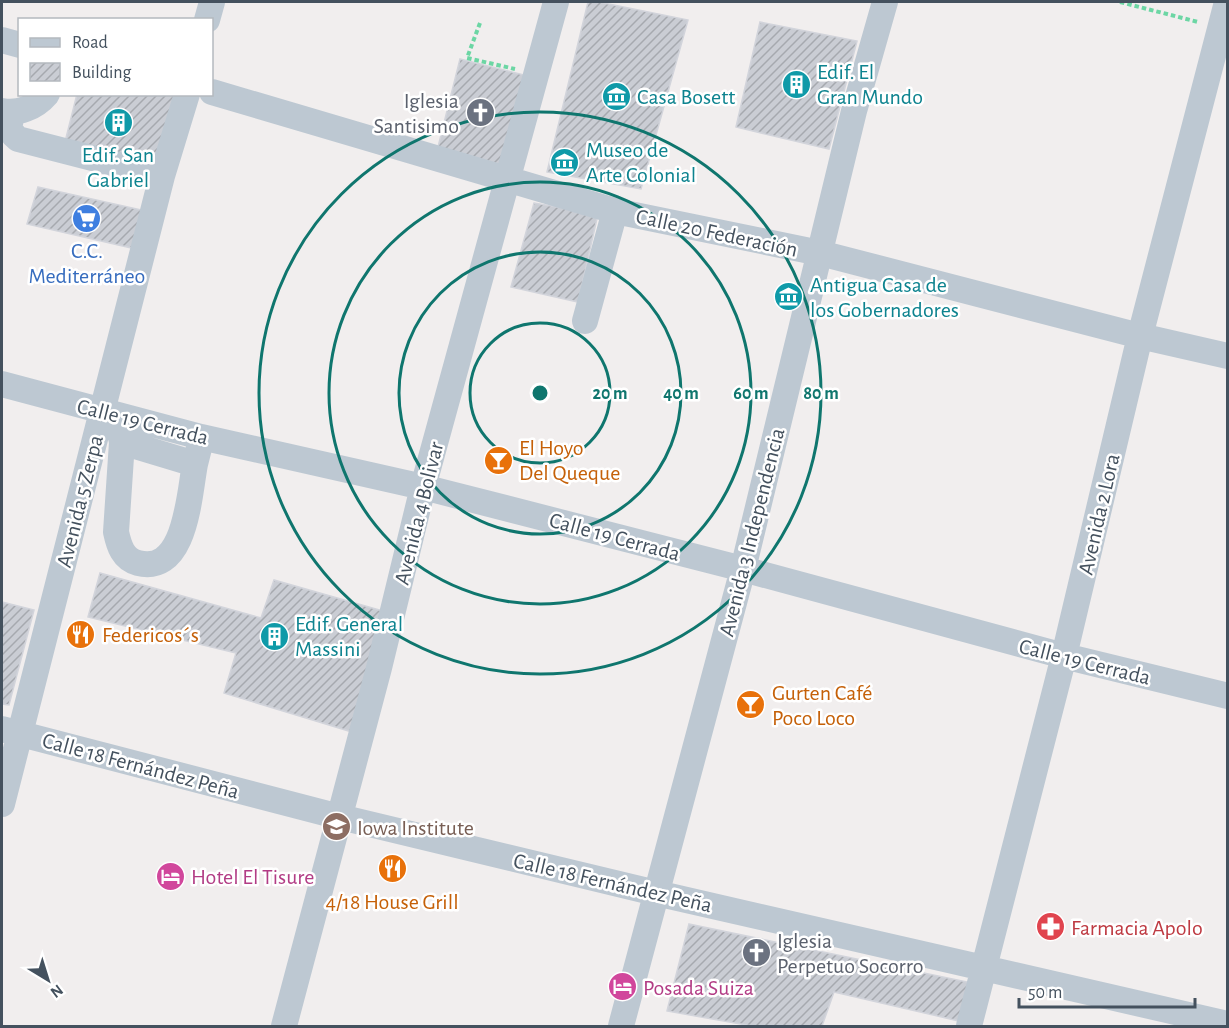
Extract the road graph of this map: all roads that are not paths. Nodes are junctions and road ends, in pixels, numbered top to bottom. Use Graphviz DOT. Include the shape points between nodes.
graph roads {
  1 [pos="212,2"];
  2 [pos="556,2"];
  3 [pos="885,2"];
  4 [pos="1227,2"];
  5 [pos="208,18"];
  6 [pos="2,40"];
  7 [pos="18,44"];
  8 [pos="213,92"];
  9 [pos="45,96"];
  10 [pos="186,96"];
  11 [pos="7,112"];
  12 [pos="162,176"];
  13 [pos="506,180"];
  14 [pos="615,211"];
  15 [pos="820,253"];
  16 [pos="585,321"];
  17 [pos="1140,336"];
  18 [pos="1227,356"];
  19 [pos="2,384"];
  20 [pos="109,413"];
  21 [pos="201,437"];
  22 [pos="122,442"];
  23 [pos="195,464"];
  24 [pos="423,487"];
  25 [pos="743,570"];
  26 [pos="1064,656"];
  27 [pos="1227,696"];
  28 [pos="10,731"];
  29 [pos="2,804"];
  30 [pos="340,818"];
  31 [pos="656,893"];
  32 [pos="984,969"];
  33 [pos="1227,1024"];
  34 [pos="284,1026"];
  35 [pos="621,1026"];
  36 [pos="969,1026"];
  1 -- 5 [label="street"];
  2 -- 13 [label="street, Avenida 4 Bolivar"];
  3 -- 15 [label="street, Avenida 3 Independencia"];
  4 -- 17 [label="street, Avenida 2 Lora"];
  6 -- 7 [label="street"];
  8 -- 13 [label="street, Calle 20 Federación"];
  9 -- 11 [label="street" via="40,102"];
  10 -- 12 [label="street, Avenida 5 Zerpa"];
  11 -- 12 [label="street" via="10,133 18,139"];
  12 -- 20 [label="street, Avenida 5 Zerpa"];
  13 -- 14 [label="street, Calle 20 Federación"];
  13 -- 24 [label="street, Avenida 4 Bolivar"];
  14 -- 15 [label="street, Calle 20 Federación"];
  14 -- 16 [label="street"];
  15 -- 17 [label="street, Calle 20 Federación"];
  15 -- 25 [label="street, Avenida 3 Independencia"];
  17 -- 18 [label="street, Calle 20 Federación"];
  17 -- 26 [label="street, Avenida 2 Lora"];
  19 -- 20 [label="street, Calle 19 Cerrada"];
  20 -- 21 [label="street, Calle 19 Cerrada"];
  20 -- 22 [label="street"];
  20 -- 28 [label="street, Avenida 5 Zerpa"];
  21 -- 23 [label="street"];
  21 -- 24 [label="street, Calle 19 Cerrada"];
  22 -- 23 [label="street"];
  22 -- 23 [label="street" via="116,532 127,558 136,562 148,564 165,559 176,548"];
  24 -- 25 [label="street, Calle 19 Cerrada"];
  24 -- 30 [label="street, Avenida 4 Bolivar"];
  25 -- 26 [label="street, Calle 19 Cerrada"];
  25 -- 31 [label="street, Avenida 3 Independencia"];
  26 -- 27 [label="street, Calle 19 Cerrada"];
  26 -- 32 [label="street, Avenida 2 Lora"];
  28 -- 29 [label="street, Avenida 5 Zerpa"];
  28 -- 30 [label="street, Calle 18 Fernández Peña"];
  30 -- 31 [label="street, Calle 18 Fernández Peña"];
  30 -- 34 [label="street, Avenida 4 Bolivar"];
  31 -- 32 [label="street, Calle 18 Fernández Peña"];
  31 -- 35 [label="street, Avenida 3 Independencia"];
  32 -- 33 [label="street, Calle 18 Fernández Peña"];
  32 -- 36 [label="street, Avenida 2 Lora"];
}
